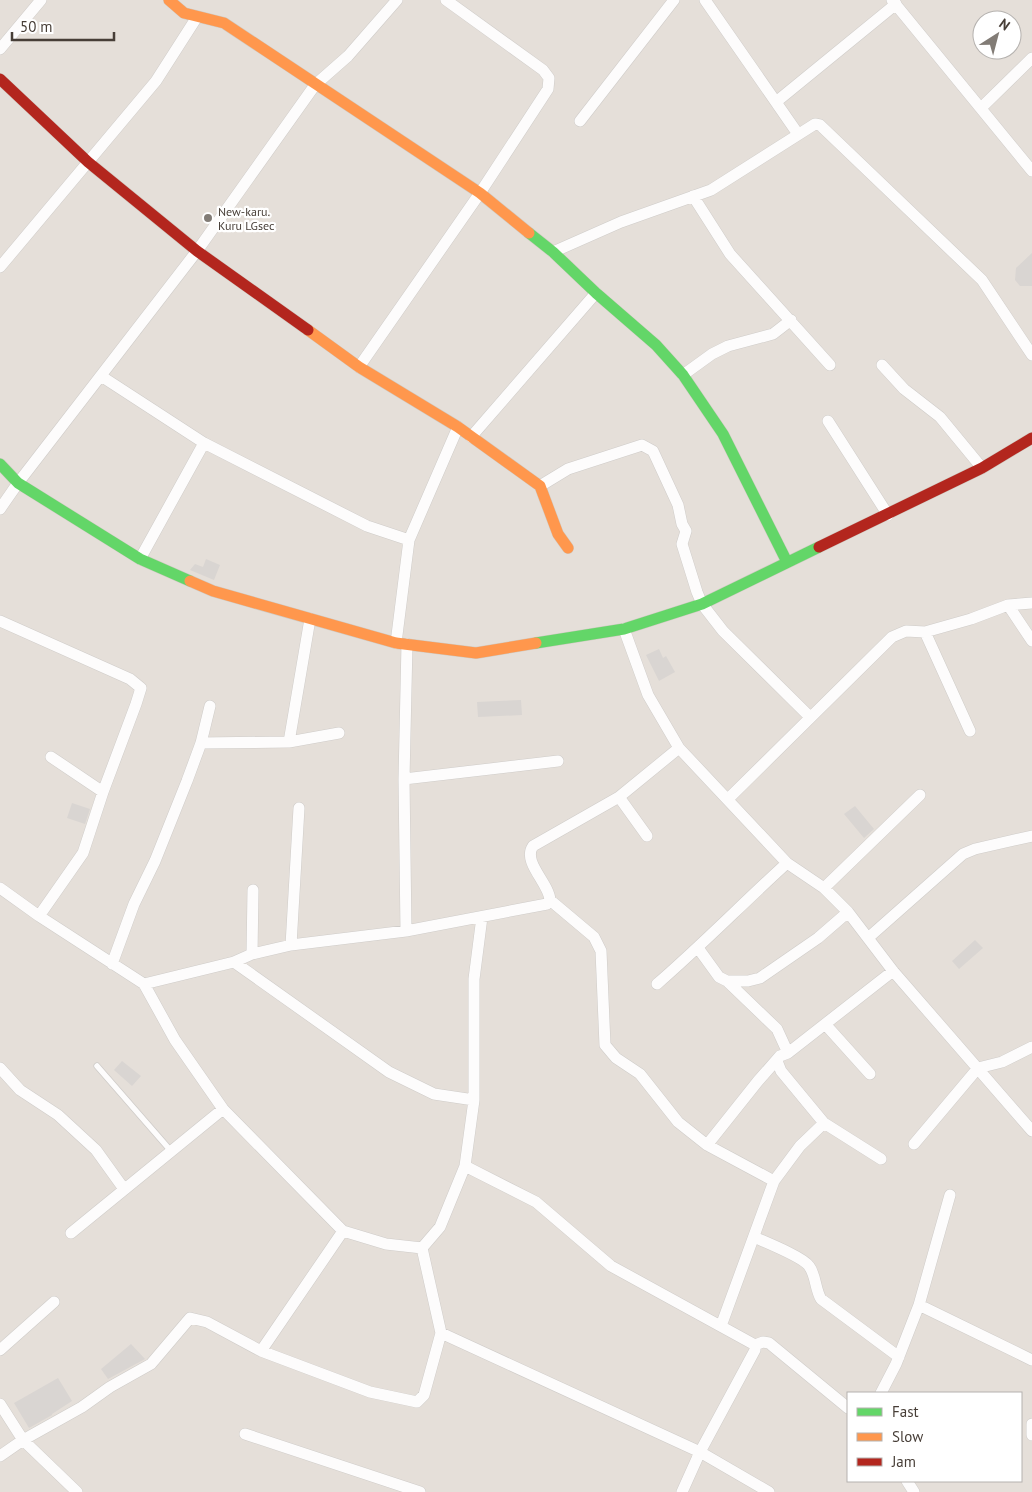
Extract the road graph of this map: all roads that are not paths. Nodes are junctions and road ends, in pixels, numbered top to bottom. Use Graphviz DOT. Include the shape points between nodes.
graph roads {
  1 [pos="41,0"];
  2 [pos="169,0"];
  3 [pos="397,0"];
  4 [pos="446,0"];
  5 [pos="674,0"];
  6 [pos="705,0"];
  7 [pos="894,2"];
  8 [pos="198,17"];
  9 [pos="0,49"];
  10 [pos="1032,58"];
  11 [pos="0,79"];
  12 [pos="315,85"];
  13 [pos="776,102"];
  14 [pos="981,108"];
  15 [pos="580,121"];
  16 [pos="798,134"];
  17 [pos="88,162"];
  18 [pos="1032,171"];
  19 [pos="480,193"];
  20 [pos="693,196"];
  21 [pos="197,251"];
  22 [pos="553,252"];
  23 [pos="0,267"];
  24 [pos="596,293"];
  25 [pos="791,320"];
  26 [pos="1032,355"];
  27 [pos="830,365"];
  28 [pos="882,365"];
  29 [pos="359,367"];
  30 [pos="683,375"];
  31 [pos="101,376"];
  32 [pos="828,421"];
  33 [pos="458,427"];
  34 [pos="472,437"];
  35 [pos="1032,438"];
  36 [pos="204,443"];
  37 [pos="0,464"];
  38 [pos="982,468"];
  39 [pos="18,482"];
  40 [pos="540,486"];
  41 [pos="0,509"];
  42 [pos="888,515"];
  43 [pos="409,540"];
  44 [pos="568,548"];
  45 [pos="140,559"];
  46 [pos="787,562"];
  47 [pos="1032,603"];
  48 [pos="702,604"];
  49 [pos="1008,605"];
  50 [pos="310,619"];
  51 [pos="0,621"];
  52 [pos="624,629"];
  53 [pos="925,632"];
  54 [pos="1032,641"];
  55 [pos="402,644"];
  56 [pos="210,706"];
  57 [pos="810,717"];
  58 [pos="970,731"];
  59 [pos="339,733"];
  60 [pos="289,742"];
  61 [pos="201,743"];
  62 [pos="679,748"];
  63 [pos="51,757"];
  64 [pos="558,760"];
  65 [pos="404,779"];
  66 [pos="103,792"];
  67 [pos="920,795"];
  68 [pos="619,797"];
  69 [pos="728,799"];
  70 [pos="299,808"];
  71 [pos="647,836"];
  72 [pos="1032,836"];
  73 [pos="787,862"];
  74 [pos="0,888"];
  75 [pos="824,888"];
  76 [pos="253,890"];
  77 [pos="550,900"];
  78 [pos="848,912"];
  79 [pos="39,916"];
  80 [pos="482,916"];
  81 [pos="406,931"];
  82 [pos="868,938"];
  83 [pos="291,945"];
  84 [pos="698,948"];
  85 [pos="252,954"];
  86 [pos="234,962"];
  87 [pos="112,964"];
  88 [pos="893,971"];
  89 [pos="727,981"];
  90 [pos="748,981"];
  91 [pos="144,984"];
  92 [pos="657,984"];
  93 [pos="741,994"];
  94 [pos="825,1024"];
  95 [pos="1032,1047"];
  96 [pos="788,1053"];
  97 [pos="777,1061"];
  98 [pos="97,1066"];
  99 [pos="0,1068"];
  100 [pos="978,1068"];
  101 [pos="870,1074"];
  102 [pos="474,1100"];
  103 [pos="223,1109"];
  104 [pos="824,1123"];
  105 [pos="1032,1131"];
  106 [pos="914,1144"];
  107 [pos="707,1145"];
  108 [pos="171,1151"];
  109 [pos="881,1159"];
  110 [pos="465,1166"];
  111 [pos="774,1181"];
  112 [pos="124,1189"];
  113 [pos="950,1195"];
  114 [pos="343,1231"];
  115 [pos="70,1233"];
  116 [pos="754,1237"];
  117 [pos="422,1248"];
  118 [pos="54,1302"];
  119 [pos="920,1305"];
  120 [pos="721,1326"];
  121 [pos="441,1333"];
  122 [pos="755,1345"];
  123 [pos="0,1350"];
  124 [pos="261,1351"];
  125 [pos="899,1357"];
  126 [pos="1032,1360"];
  127 [pos="882,1392"];
  128 [pos="0,1404"];
  129 [pos="847,1407"];
  130 [pos="1032,1424"];
  131 [pos="245,1434"];
  132 [pos="1032,1435"];
  133 [pos="24,1440"];
  134 [pos="700,1452"];
  135 [pos="0,1456"];
  136 [pos="77,1492"];
  137 [pos="420,1492"];
  138 [pos="682,1492"];
  139 [pos="769,1492"];
  1 -- 9 [label="street"];
  2 -- 8 [label="street" via="184,13"];
  3 -- 12 [label="street" via="348,56"];
  4 -- 19 [label="street" via="543,70 549,78 548,88"];
  5 -- 15 [label="street"];
  6 -- 13 [label="street"];
  7 -- 13 [label="street"];
  7 -- 14 [label="street"];
  8 -- 12 [label="street" via="224,24"];
  8 -- 17 [label="street" via="156,81"];
  10 -- 14 [label="street"];
  11 -- 17 [label="street"];
  12 -- 19 [label="street"];
  12 -- 21 [label="street"];
  13 -- 16 [label="street"];
  14 -- 18 [label="street"];
  16 -- 20 [label="street" via="712,190"];
  16 -- 26 [label="street" via="815,124 824,127 982,280"];
  17 -- 21 [label="street"];
  17 -- 23 [label="street"];
  19 -- 22 [label="street"];
  19 -- 29 [label="street"];
  20 -- 22 [label="street" via="621,222"];
  20 -- 25 [label="street" via="730,254"];
  21 -- 29 [label="street"];
  21 -- 31 [label="street"];
  22 -- 24 [label="street"];
  24 -- 30 [label="street" via="656,345"];
  24 -- 34 [label="street"];
  25 -- 27 [label="street"];
  25 -- 30 [label="street" via="773,334 728,346 712,354"];
  28 -- 38 [label="street" via="904,389 940,417"];
  29 -- 33 [label="street"];
  30 -- 46 [label="street" via="723,434"];
  31 -- 36 [label="street"];
  31 -- 39 [label="street"];
  32 -- 42 [label="street"];
  33 -- 34 [label="street"];
  33 -- 43 [label="street"];
  34 -- 40 [label="street"];
  35 -- 38 [label="street"];
  36 -- 43 [label="street" via="367,526"];
  36 -- 45 [label="street"];
  37 -- 39 [label="street"];
  38 -- 42 [label="street"];
  39 -- 41 [label="street"];
  39 -- 45 [label="street"];
  40 -- 44 [label="street" via="558,534"];
  40 -- 48 [label="street" via="568,469 642,445 648,447 653,451 678,505 686,531 682,544"];
  42 -- 46 [label="street"];
  43 -- 55 [label="street"];
  45 -- 50 [label="street" via="214,592"];
  46 -- 48 [label="street"];
  47 -- 49 [label="street"];
  48 -- 52 [label="street"];
  48 -- 57 [label="street" via="723,631"];
  49 -- 53 [label="street"];
  49 -- 54 [label="street"];
  50 -- 55 [label="street"];
  50 -- 60 [label="street"];
  51 -- 66 [label="street" via="130,679 140,688"];
  52 -- 55 [label="street" via="476,653"];
  52 -- 62 [label="street" via="648,695"];
  53 -- 57 [label="street" via="906,631 892,637"];
  53 -- 58 [label="street"];
  55 -- 65 [label="street"];
  56 -- 61 [label="street"];
  57 -- 69 [label="street"];
  59 -- 60 [label="street"];
  60 -- 61 [label="street"];
  61 -- 87 [label="street"];
  62 -- 68 [label="street"];
  62 -- 69 [label="street"];
  63 -- 66 [label="street"];
  64 -- 65 [label="street"];
  65 -- 81 [label="street"];
  66 -- 79 [label="street" via="83,853"];
  67 -- 75 [label="street"];
  68 -- 71 [label="street"];
  68 -- 77 [label="street" via="532,846 530,856"];
  69 -- 73 [label="street"];
  70 -- 83 [label="street"];
  72 -- 82 [label="street" via="963,854"];
  73 -- 75 [label="street"];
  73 -- 84 [label="street"];
  74 -- 79 [label="street"];
  75 -- 78 [label="street"];
  76 -- 85 [label="street"];
  77 -- 80 [label="street" via="547,904"];
  77 -- 107 [label="street" via="594,937 601,951 605,1045 616,1058 640,1074 678,1122"];
  78 -- 82 [label="street"];
  78 -- 90 [label="street" via="818,938 760,978"];
  79 -- 87 [label="street"];
  80 -- 81 [label="street"];
  80 -- 102 [label="street" via="474,979"];
  81 -- 83 [label="street"];
  82 -- 88 [label="street"];
  83 -- 85 [label="street"];
  84 -- 89 [label="street" via="719,976"];
  84 -- 92 [label="street"];
  85 -- 86 [label="street"];
  86 -- 91 [label="street"];
  86 -- 102 [label="street" via="389,1072 434,1094"];
  87 -- 91 [label="street"];
  88 -- 94 [label="street"];
  88 -- 100 [label="street"];
  89 -- 90 [label="street"];
  89 -- 93 [label="street"];
  90 -- 93 [label="street"];
  91 -- 103 [label="street" via="175,1040"];
  93 -- 96 [label="street" via="777,1029"];
  94 -- 96 [label="street"];
  94 -- 101 [label="street"];
  95 -- 100 [label="street" via="1002,1062"];
  96 -- 97 [label="street"];
  97 -- 104 [label="street" via="780,1071"];
  97 -- 107 [label="street"];
  98 -- 108 [label="lane"];
  99 -- 112 [label="street" via="20,1090 58,1115 96,1150"];
  100 -- 105 [label="street"];
  100 -- 106 [label="street"];
  102 -- 110 [label="street"];
  103 -- 108 [label="street"];
  103 -- 114 [label="street"];
  104 -- 109 [label="street"];
  104 -- 111 [label="street" via="800,1146"];
  107 -- 111 [label="street"];
  108 -- 112 [label="street"];
  110 -- 117 [label="street" via="440,1227"];
  110 -- 120 [label="street" via="536,1202 611,1266"];
  111 -- 116 [label="street"];
  112 -- 115 [label="street"];
  113 -- 119 [label="street"];
  114 -- 117 [label="street" via="386,1244"];
  114 -- 124 [label="street"];
  116 -- 120 [label="street"];
  116 -- 125 [label="street" via="805,1262 821,1298"];
  117 -- 121 [label="street"];
  118 -- 123 [label="street"];
  119 -- 125 [label="street"];
  119 -- 126 [label="street"];
  120 -- 122 [label="street"];
  121 -- 124 [label="street" via="424,1395 417,1402 370,1392"];
  121 -- 134 [label="street"];
  122 -- 129 [label="street" via="769,1343"];
  122 -- 134 [label="street"];
  124 -- 133 [label="street" via="207,1322 190,1318 151,1364"];
  125 -- 127 [label="street"];
  128 -- 133 [label="street"];
  130 -- 132 [label="street"];
  131 -- 137 [label="street"];
  133 -- 135 [label="street"];
  133 -- 136 [label="street"];
  134 -- 138 [label="street"];
  134 -- 139 [label="street"];
}
